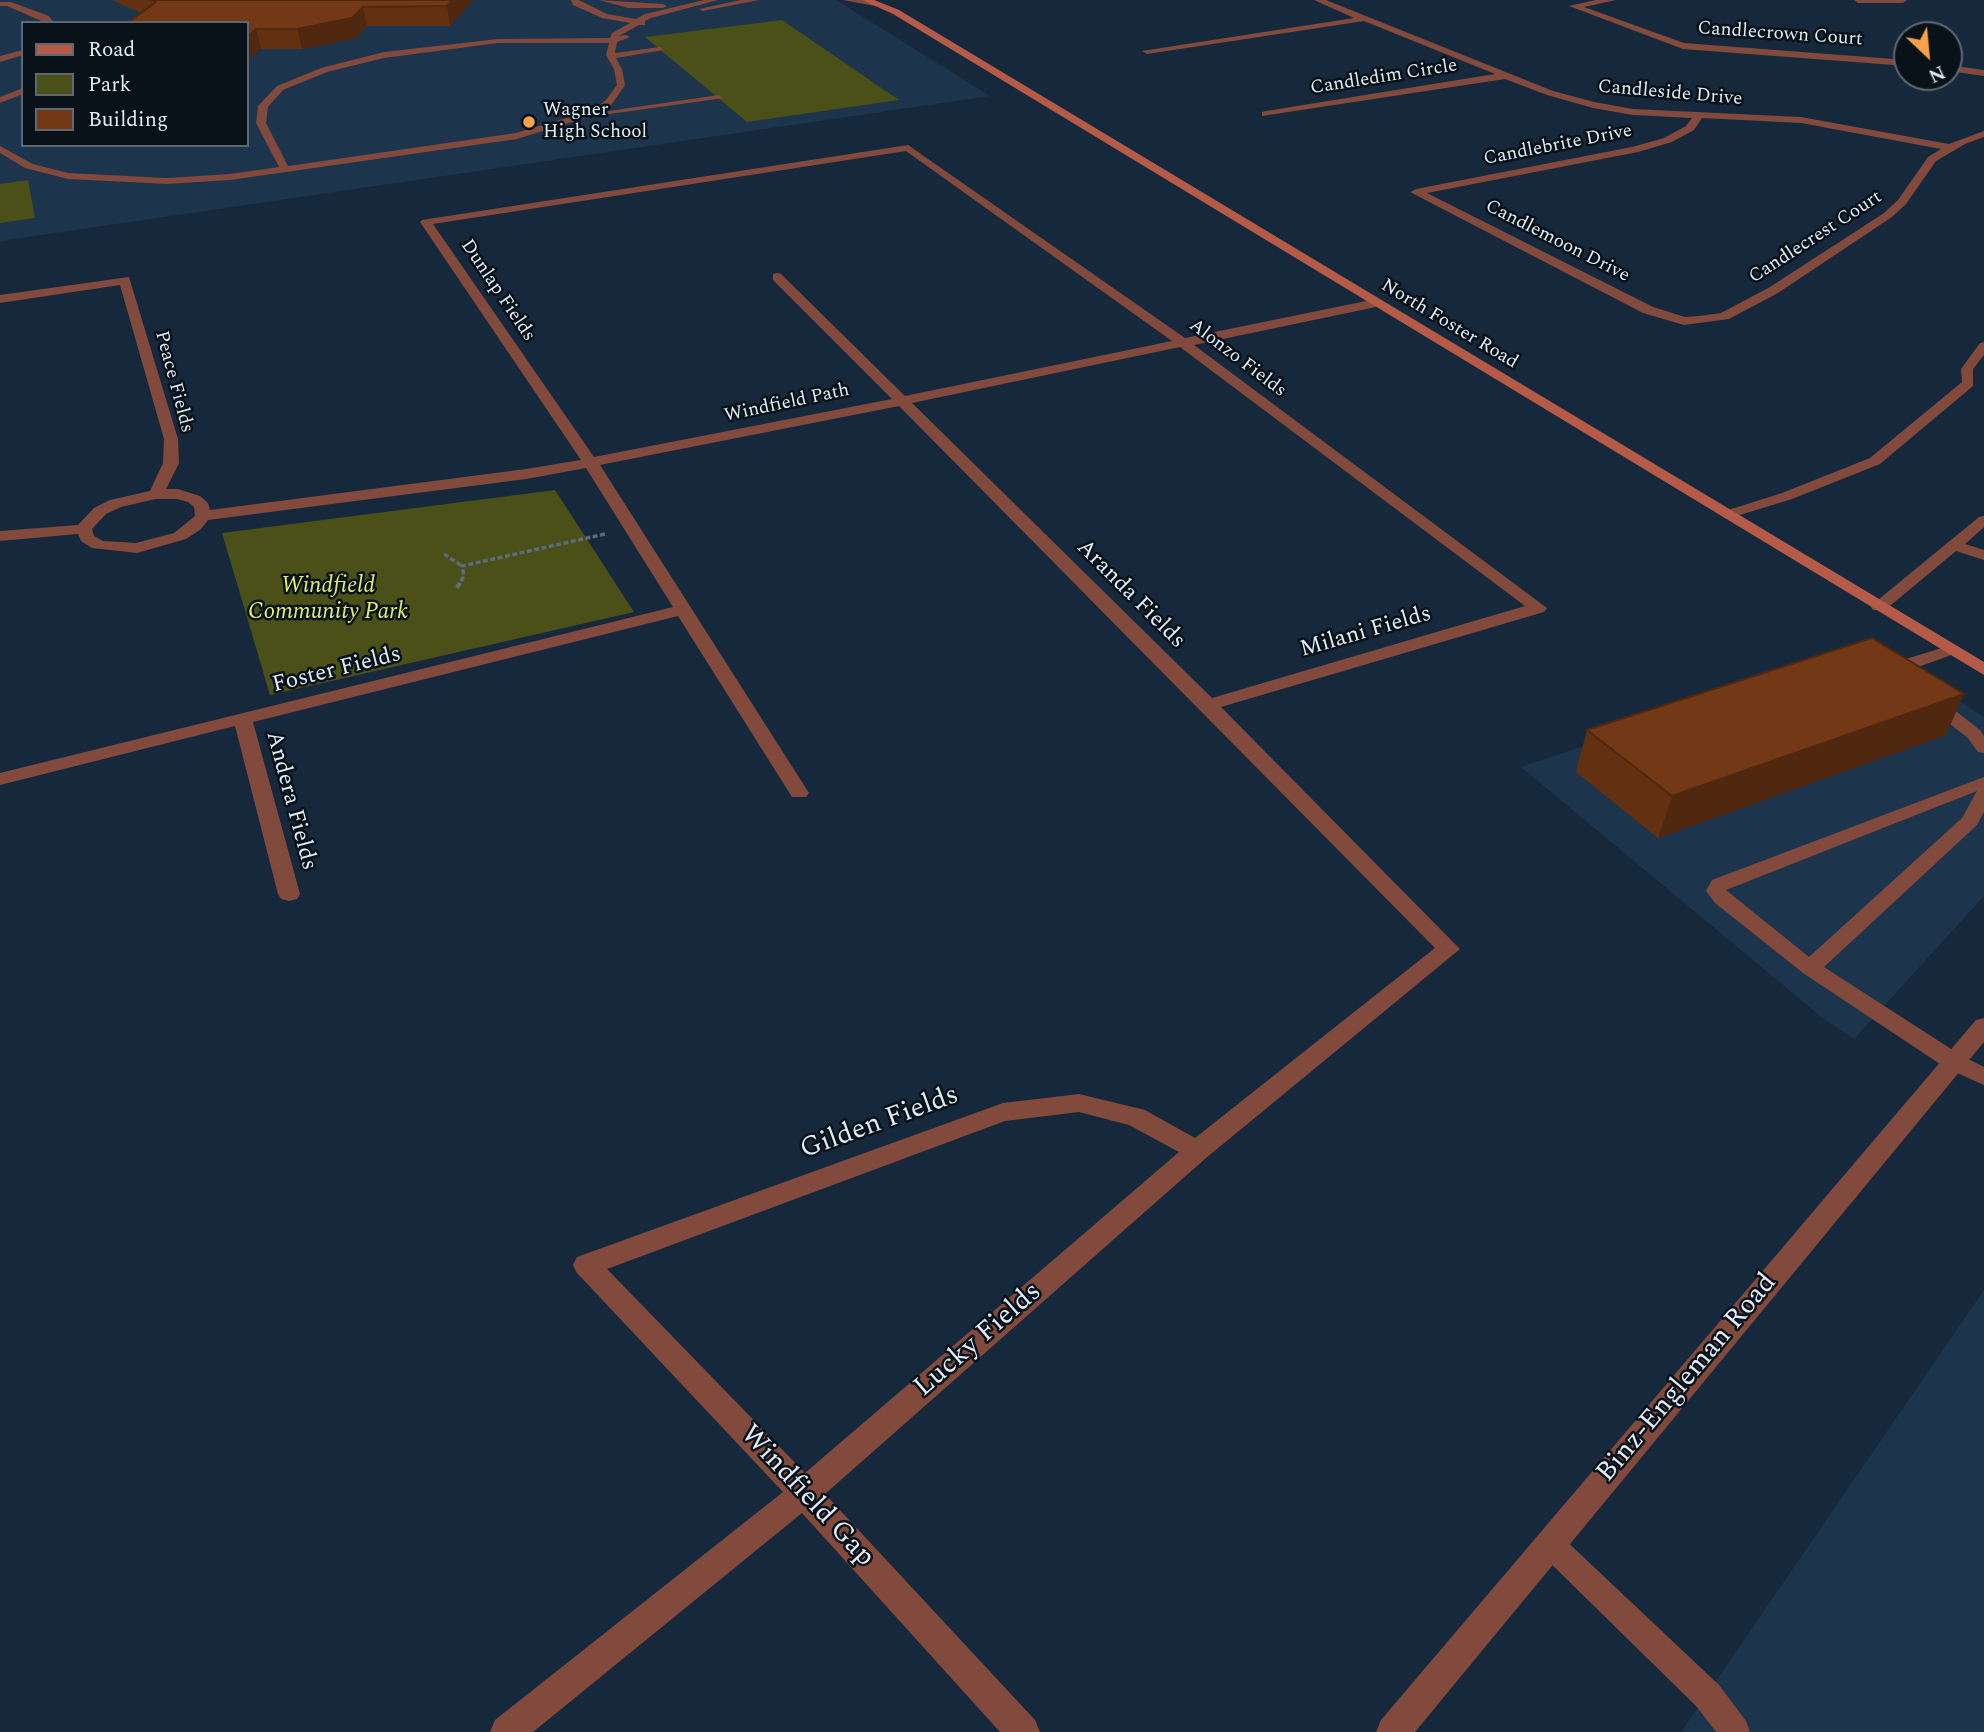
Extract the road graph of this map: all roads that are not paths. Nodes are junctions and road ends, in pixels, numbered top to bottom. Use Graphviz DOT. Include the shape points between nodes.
graph roads {
  1 [pos="575,0"];
  2 [pos="603,0"];
  3 [pos="712,0"];
  4 [pos="755,0"];
  5 [pos="848,0"];
  6 [pos="866,0"];
  7 [pos="1318,0"];
  8 [pos="1612,0"];
  9 [pos="1858,0"];
  10 [pos="1903,0"];
  11 [pos="883,3"];
  12 [pos="0,4"];
  13 [pos="1365,19"];
  14 [pos="650,20"];
  15 [pos="47,21"];
  16 [pos="636,22"];
  17 [pos="615,40"];
  18 [pos="660,50"];
  19 [pos="1147,51"];
  20 [pos="21,53"];
  21 [pos="611,56"];
  22 [pos="0,59"];
  23 [pos="1893,62"];
  24 [pos="1963,70"];
  25 [pos="1984,72"];
  26 [pos="1506,76"];
  27 [pos="21,92"];
  28 [pos="719,98"];
  29 [pos="0,100"];
  30 [pos="1266,114"];
  31 [pos="1698,116"];
  32 [pos="578,118"];
  33 [pos="1984,134"];
  34 [pos="908,148"];
  35 [pos="1951,148"];
  36 [pos="0,149"];
  37 [pos="285,169"];
  38 [pos="1416,192"];
  39 [pos="777,277"];
  40 [pos="0,299"];
  41 [pos="1376,303"];
  42 [pos="1684,321"];
  43 [pos="1183,343"];
  44 [pos="1984,346"];
  45 [pos="1968,383"];
  46 [pos="1984,387"];
  47 [pos="903,401"];
  48 [pos="590,462"];
  49 [pos="156,494"];
  50 [pos="1727,515"];
  51 [pos="203,516"];
  52 [pos="1984,520"];
  53 [pos="84,529"];
  54 [pos="0,536"];
  55 [pos="1954,545"];
  56 [pos="1984,555"];
  57 [pos="1879,607"];
  58 [pos="1538,608"];
  59 [pos="685,609"];
  60 [pos="1951,650"];
  61 [pos="1984,670"];
  62 [pos="1208,705"];
  63 [pos="243,719"];
  64 [pos="1984,748"];
  65 [pos="0,779"];
  66 [pos="1984,782"];
  67 [pos="799,793"];
  68 [pos="1984,794"];
  69 [pos="289,894"];
  70 [pos="1449,949"];
  71 [pos="1810,968"];
  72 [pos="1984,1026"];
  73 [pos="1954,1062"];
  74 [pos="1984,1077"];
  75 [pos="1197,1151"];
  76 [pos="586,1265"];
  77 [pos="804,1493"];
  78 [pos="1550,1544"];
  79 [pos="507,1732"];
  80 [pos="1023,1732"];
  81 [pos="1393,1732"];
  82 [pos="1735,1732"];
  1 -- 16 [label="lane" via="605,16"];
  2 -- 3 [label="lane" via="649,7"];
  2 -- 14 [label="lane"];
  3 -- 14 [label="lane"];
  4 -- 14 [label="lane"];
  5 -- 11 [label="lane"];
  6 -- 11 [label="main road, North Foster Road"];
  7 -- 13 [label="street, Candleside Drive"];
  8 -- 23 [label="street, Candlecrown Court" via="1573,6 1683,46"];
  9 -- 10 [label="street"];
  11 -- 41 [label="main road, North Foster Road"];
  12 -- 15 [label="lane"];
  13 -- 19 [label="street"];
  13 -- 26 [label="street, Candleside Drive"];
  14 -- 16 [label="lane"];
  14 -- 17 [label="lane" via="633,35"];
  16 -- 17 [label="lane" via="615,35"];
  17 -- 21 [label="lane"];
  17 -- 37 [label="lane" via="450,45 324,70 280,88 263,106 261,123"];
  18 -- 21 [label="lane"];
  20 -- 22 [label="lane"];
  21 -- 32 [label="lane" via="621,85 609,103"];
  24 -- 25 [label="street"];
  26 -- 30 [label="street, Candledim Circle"];
  26 -- 31 [label="street, Candleside Drive" via="1593,105"];
  27 -- 29 [label="lane"];
  28 -- 32 [label="lane"];
  31 -- 35 [label="street, Candleside Drive" via="1842,125"];
  31 -- 38 [label="street, Candlebrite Drive" via="1690,128 1668,140 1634,150"];
  32 -- 37 [label="lane" via="472,144"];
  33 -- 35 [label="street, Candlecrest Court"];
  34 -- 43 [label="street, Alonzo Fields"];
  34 -- 48 [label="street, Dunlap Fields" via="426,222"];
  35 -- 42 [label="street, Candlecrest Court" via="1932,159 1888,215 1774,290 1724,316"];
  36 -- 37 [label="lane" via="29,166 68,176 117,180 167,181"];
  38 -- 42 [label="street, Candlemoon Drive" via="1648,310"];
  39 -- 47 [label="street, Aranda Fields"];
  40 -- 49 [label="street, Peace Fields" via="125,280 171,439 171,463"];
  41 -- 43 [label="street, Windfield Path"];
  41 -- 50 [label="main road, North Foster Road"];
  43 -- 47 [label="street, Windfield Path"];
  43 -- 58 [label="street, Alonzo Fields"];
  44 -- 45 [label="lane" via="1967,369"];
  45 -- 46 [label="lane"];
  45 -- 50 [label="lane" via="1875,461"];
  47 -- 48 [label="street, Windfield Path"];
  47 -- 62 [label="street, Aranda Fields"];
  48 -- 51 [label="street, Windfield Path"];
  48 -- 59 [label="street, Dunlap Fields"];
  49 -- 51 [label="street" via="194,499 202,506"];
  49 -- 53 [label="street" via="100,510"];
  50 -- 57 [label="main road, North Foster Road"];
  51 -- 53 [label="street" via="180,536 137,548 98,545 87,538"];
  52 -- 55 [label="lane"];
  53 -- 54 [label="street"];
  55 -- 56 [label="lane"];
  55 -- 57 [label="lane"];
  57 -- 60 [label="main road, North Foster Road"];
  58 -- 62 [label="street, Milani Fields"];
  59 -- 63 [label="street, Foster Fields"];
  59 -- 67 [label="street, Dunlap Fields"];
  60 -- 61 [label="main road, North Foster Road"];
  60 -- 64 [label="lane" via="1912,663 1904,671 1911,685 1974,734"];
  62 -- 70 [label="street, Aranda Fields"];
  63 -- 65 [label="street, Foster Fields"];
  63 -- 69 [label="street, Andera Fields"];
  66 -- 71 [label="lane" via="1719,884 1716,891 1722,898"];
  68 -- 71 [label="lane" via="1970,821"];
  70 -- 75 [label="street, Lucky Fields"];
  71 -- 73 [label="lane"];
  72 -- 73 [label="street, Binz-Engleman Road"];
  73 -- 74 [label="lane"];
  73 -- 78 [label="street, Binz-Engleman Road"];
  75 -- 76 [label="street, Gilden Fields" via="1136,1117 1079,1103 1003,1112"];
  75 -- 77 [label="street, Lucky Fields"];
  76 -- 77 [label="street, Windfield Gap"];
  77 -- 79 [label="street, Lucky Fields"];
  77 -- 80 [label="street, Windfield Gap"];
  78 -- 81 [label="street, Binz-Engleman Road"];
  78 -- 82 [label="lane" via="1708,1696"];
}
